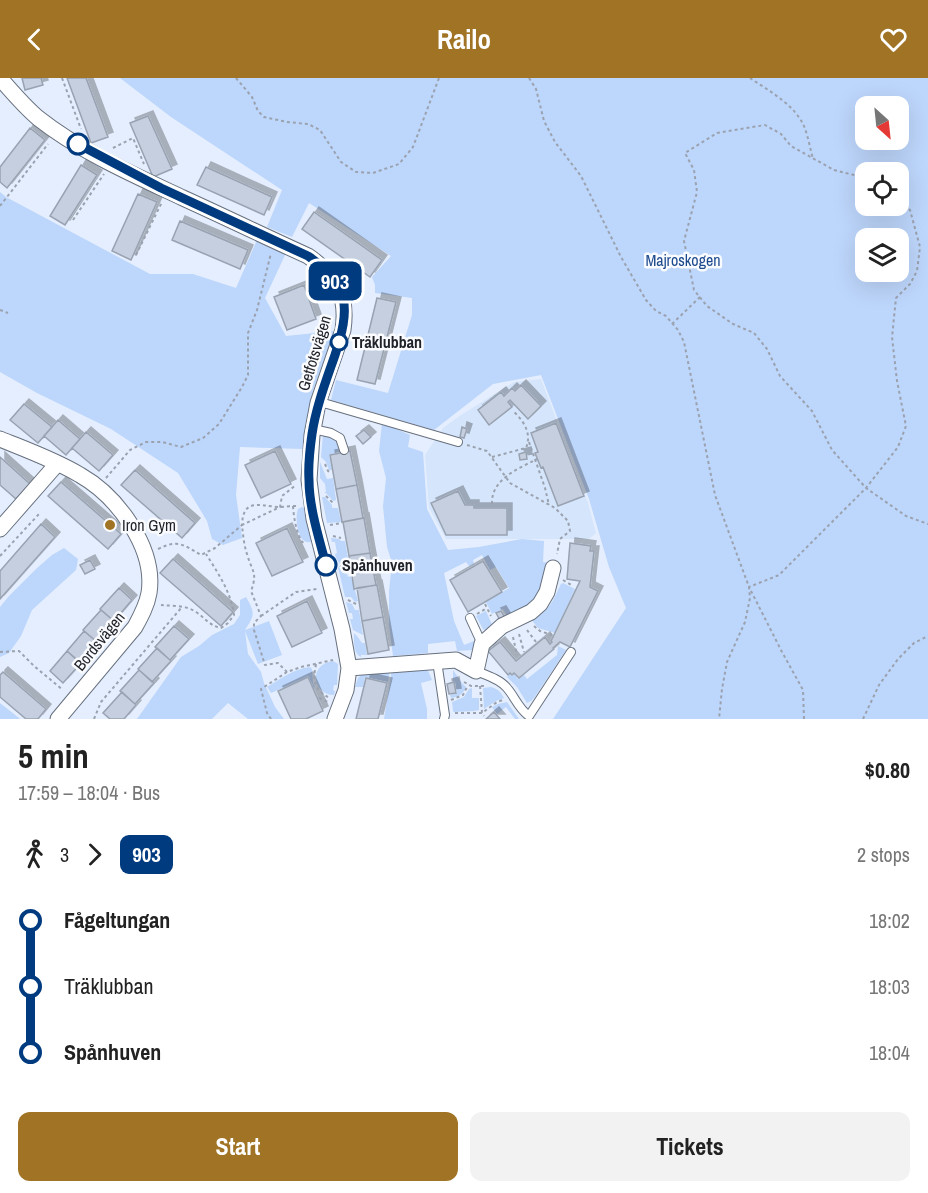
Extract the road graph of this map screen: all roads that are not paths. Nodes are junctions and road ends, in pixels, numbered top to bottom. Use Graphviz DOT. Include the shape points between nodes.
graph roads {
  1 [pos="0,78"];
  2 [pos="318,404"];
  3 [pos="313,429"];
  4 [pos="0,439"];
  5 [pos="458,442"];
  6 [pos="344,450"];
  7 [pos="57,464"];
  8 [pos="0,529"];
  9 [pos="553,568"];
  10 [pos="470,618"];
  11 [pos="482,644"];
  12 [pos="571,651"];
  13 [pos="437,661"];
  14 [pos="344,663"];
  15 [pos="476,671"];
  16 [pos="58,719"];
  17 [pos="336,719"];
  18 [pos="444,719"];
  1 -- 2 [label="street, Getfotsvägen" via="62,135 161,188 308,256 330,274 343,297 343,330"];
  2 -- 3 [label="street, Getfotsvägen"];
  2 -- 5 [label="lane"];
  3 -- 6 [label="lane" via="340,438"];
  3 -- 14 [label="street, Getfotsvägen" via="309,480 316,499 314,519 342,628"];
  4 -- 7 [label="street, Bordsvägen"];
  7 -- 8 [label="street"];
  7 -- 16 [label="street, Bordsvägen" via="80,475 113,501 134,531 149,579 146,603 135,627"];
  9 -- 11 [label="street" via="540,604 498,629"];
  10 -- 11 [label="lane"];
  11 -- 15 [label="street"];
  12 -- 15 [label="lane" via="529,716 507,687"];
  13 -- 14 [label="street"];
  13 -- 15 [label="street" via="456,660"];
  13 -- 18 [label="lane"];
  14 -- 17 [label="street, Getfotsvägen" via="346,690"];
}
